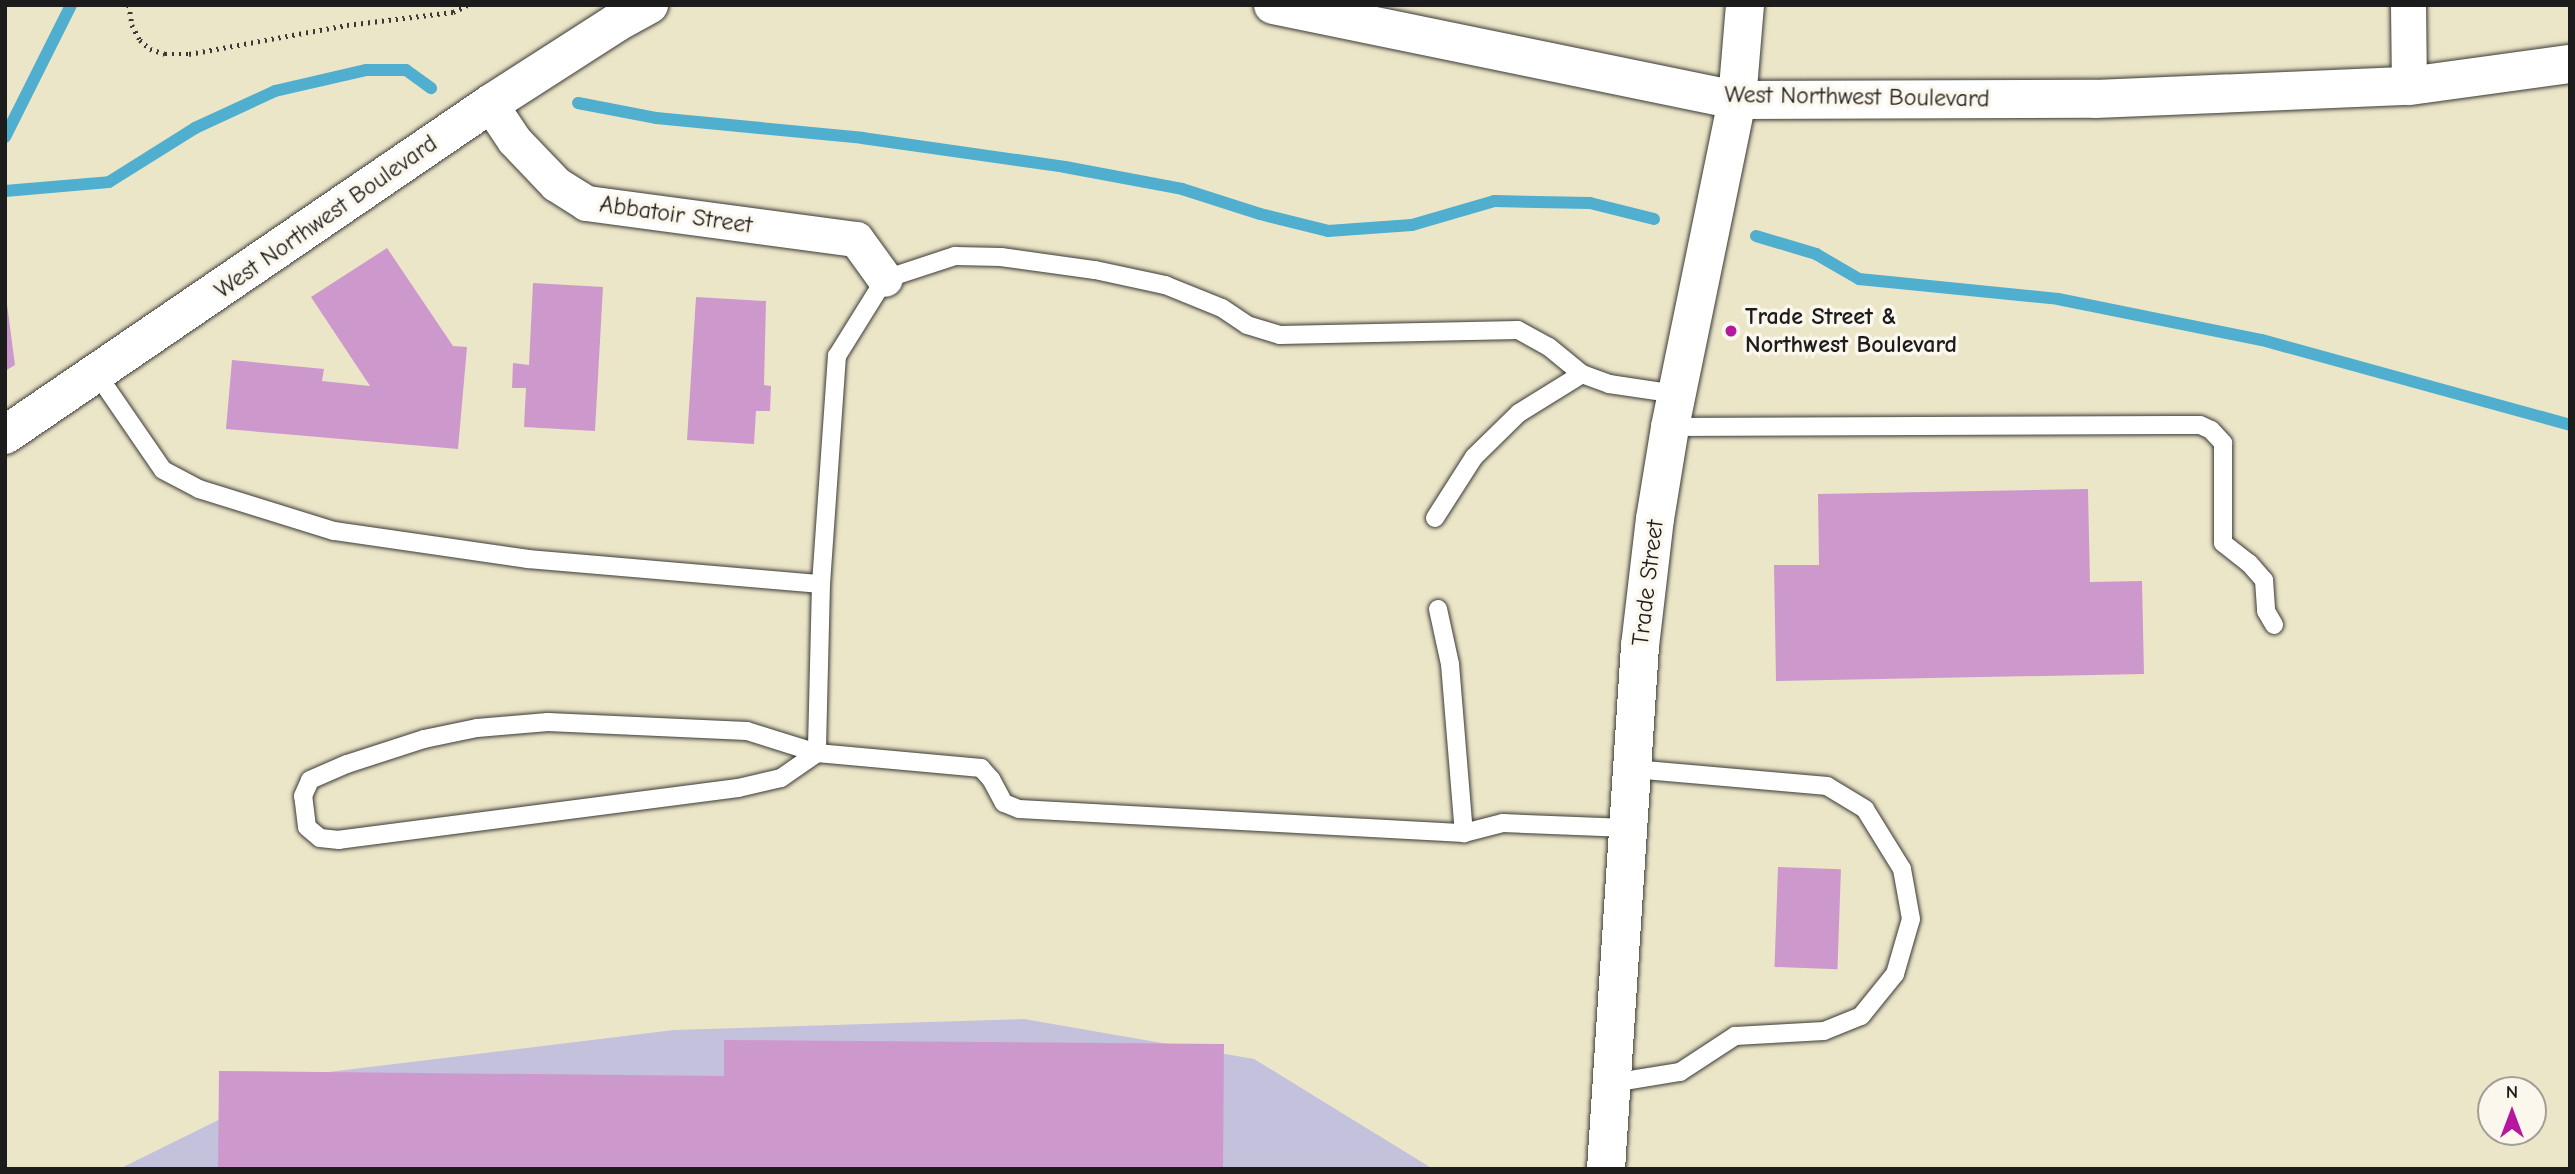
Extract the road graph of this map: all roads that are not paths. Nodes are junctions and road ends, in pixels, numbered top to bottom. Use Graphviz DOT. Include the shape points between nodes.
graph roads {
  1 [pos="649,5"];
  2 [pos="1273,5"];
  3 [pos="1745,5"];
  4 [pos="2408,5"];
  5 [pos="2570,64"];
  6 [pos="2409,86"];
  7 [pos="1737,100"];
  8 [pos="490,104"];
  9 [pos="886,279"];
  10 [pos="97,374"];
  11 [pos="1582,374"];
  12 [pos="1674,410"];
  13 [pos="5,435"];
  14 [pos="1435,518"];
  15 [pos="821,584"];
  16 [pos="1437,609"];
  17 [pos="2274,625"];
  18 [pos="817,752"];
  19 [pos="1631,769"];
  20 [pos="1627,828"];
  21 [pos="1464,833"];
  22 [pos="1612,1083"];
  23 [pos="1606,1169"];
  1 -- 8 [label="main road, West Northwest Boulevard"];
  2 -- 7 [label="main road, West Northwest Boulevard"];
  3 -- 7 [label="main road, Trade Street"];
  4 -- 6 [label="street"];
  5 -- 6 [label="main road, West Northwest Boulevard"];
  6 -- 7 [label="main road, West Northwest Boulevard" via="2095,99"];
  7 -- 12 [label="main road, Trade Street"];
  8 -- 9 [label="street, Abbatoir Street" via="514,140 556,184 586,203 856,239"];
  8 -- 10 [label="main road, West Northwest Boulevard"];
  9 -- 11 [label="lane" via="954,256 1001,257 1165,285 1222,308 1247,325 1280,335 1518,330 1549,347"];
  9 -- 15 [label="lane" via="837,356"];
  10 -- 13 [label="main road, West Northwest Boulevard"];
  10 -- 15 [label="lane" via="163,470 199,489 334,531 528,559"];
  11 -- 12 [label="lane"];
  11 -- 14 [label="lane" via="1520,413 1474,457"];
  12 -- 17 [label="lane" via="2200,425 2222,443 2222,543 2264,580 2266,611"];
  12 -- 19 [label="main road, Trade Street" via="1653,532"];
  15 -- 18 [label="lane"];
  16 -- 21 [label="lane" via="1450,664"];
  18 -- 18 [label="lane" via="747,732 548,722 477,728 424,739 310,780 303,796 303,815 307,827 320,838 339,840 738,788 781,778"];
  18 -- 21 [label="lane" via="981,768 1004,803 1019,809"];
  19 -- 20 [label="main road, Trade Street"];
  19 -- 22 [label="lane" via="1827,786 1865,809 1902,869 1911,919 1895,974 1861,1016 1824,1031 1735,1036 1680,1072"];
  20 -- 21 [label="lane" via="1503,822"];
  20 -- 22 [label="main road, Trade Street"];
  22 -- 23 [label="main road, Trade Street"];
}
